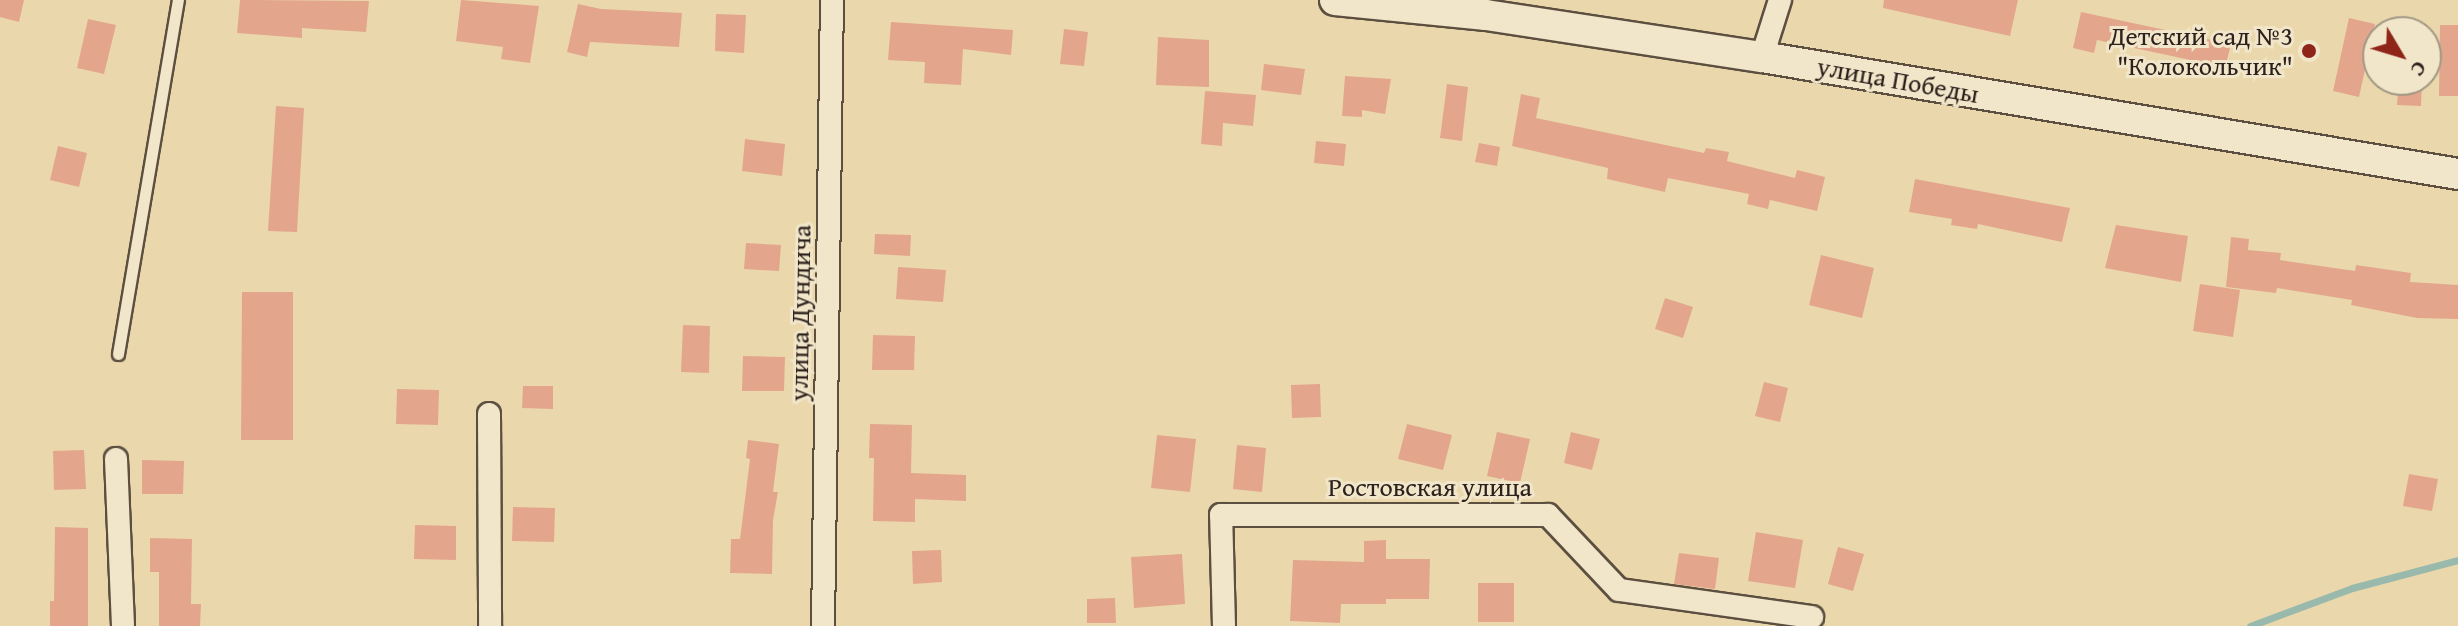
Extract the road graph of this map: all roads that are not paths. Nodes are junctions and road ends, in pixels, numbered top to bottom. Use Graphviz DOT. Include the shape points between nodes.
graph roads {
  1 [pos="178,0"];
  2 [pos="832,0"];
  3 [pos="1335,0"];
  4 [pos="1780,0"];
  5 [pos="1762,57"];
  6 [pos="2458,174"];
  7 [pos="118,354"];
  8 [pos="489,414"];
  9 [pos="116,459"];
  10 [pos="1812,617"];
  11 [pos="123,626"];
  12 [pos="490,626"];
  13 [pos="823,626"];
  14 [pos="1224,626"];
  1 -- 7 [label="lane"];
  2 -- 13 [label="street, улица Дундича"];
  3 -- 5 [label="street, улица Победы" via="1486,15"];
  4 -- 5 [label="street"];
  5 -- 6 [label="street, улица Победы"];
  8 -- 12 [label="street"];
  9 -- 11 [label="street"];
  10 -- 14 [label="street, Ростовская улица" via="1619,590 1548,515 1221,515"];
}
